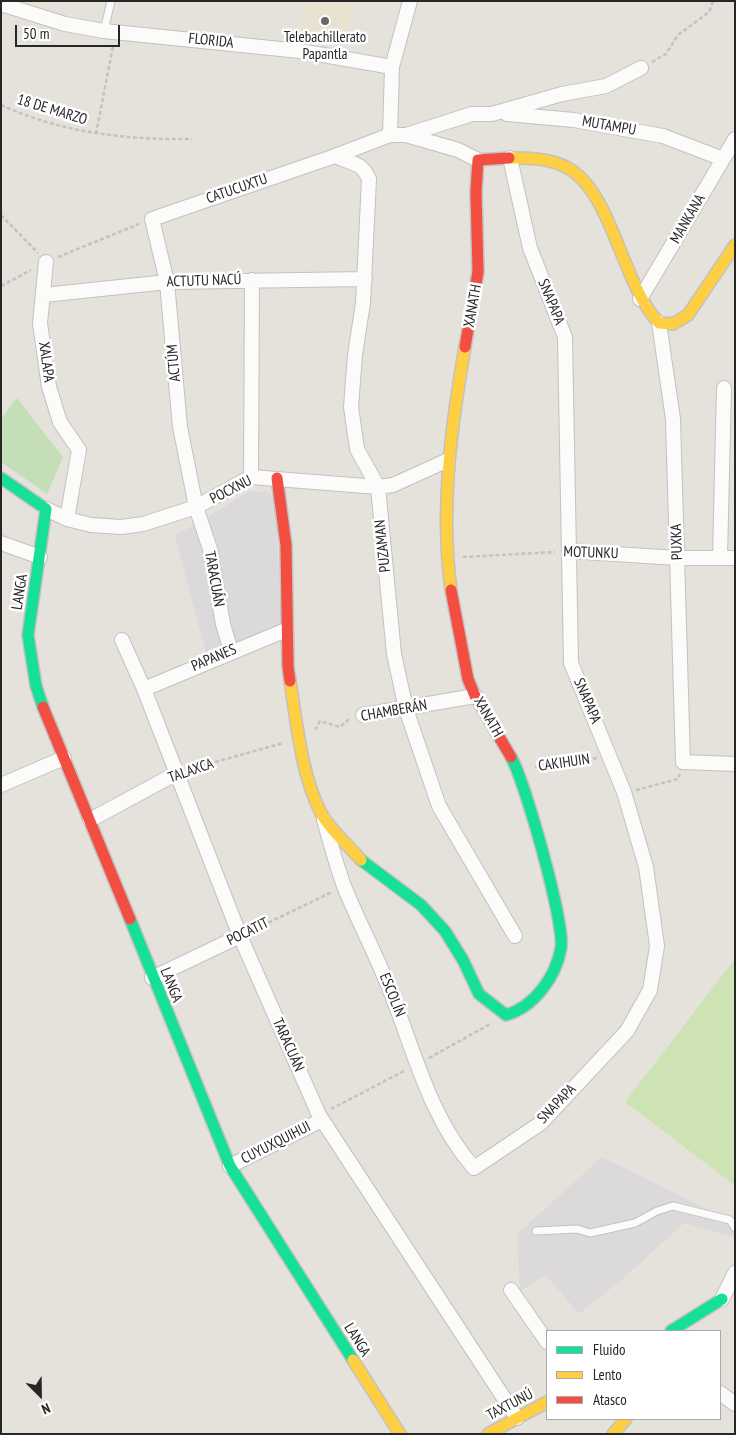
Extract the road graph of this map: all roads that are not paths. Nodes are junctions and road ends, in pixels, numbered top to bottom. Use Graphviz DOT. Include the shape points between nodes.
graph roads {
  1 [pos="111,1"];
  2 [pos="410,1"];
  3 [pos="1,4"];
  4 [pos="110,32"];
  5 [pos="392,67"];
  6 [pos="642,68"];
  7 [pos="492,114"];
  8 [pos="390,135"];
  9 [pos="406,135"];
  10 [pos="735,139"];
  11 [pos="334,156"];
  12 [pos="510,158"];
  13 [pos="723,159"];
  14 [pos="478,160"];
  15 [pos="152,219"];
  16 [pos="735,245"];
  17 [pos="46,262"];
  18 [pos="365,279"];
  19 [pos="252,280"];
  20 [pos="167,282"];
  21 [pos="44,295"];
  22 [pos="640,299"];
  23 [pos="660,323"];
  24 [pos="724,388"];
  25 [pos="448,460"];
  26 [pos="251,477"];
  27 [pos="1,478"];
  28 [pos="277,478"];
  29 [pos="378,487"];
  30 [pos="196,507"];
  31 [pos="46,508"];
  32 [pos="67,519"];
  33 [pos="1,542"];
  34 [pos="569,551"];
  35 [pos="40,557"];
  36 [pos="677,558"];
  37 [pos="720,558"];
  38 [pos="735,558"];
  39 [pos="286,630"];
  40 [pos="122,640"];
  41 [pos="231,651"];
  42 [pos="144,688"];
  43 [pos="475,696"];
  44 [pos="406,709"];
  45 [pos="364,715"];
  46 [pos="64,758"];
  47 [pos="735,764"];
  48 [pos="177,773"];
  49 [pos="1,785"];
  50 [pos="322,815"];
  51 [pos="90,820"];
  52 [pos="240,936"];
  53 [pos="515,936"];
  54 [pos="152,978"];
  55 [pos="322,1120"];
  56 [pos="230,1166"];
  57 [pos="474,1168"];
  58 [pos="735,1228"];
  59 [pos="536,1231"];
  60 [pos="735,1274"];
  61 [pos="510,1290"];
  62 [pos="722,1299"];
  63 [pos="705,1323"];
  64 [pos="673,1330"];
  65 [pos="546,1341"];
  66 [pos="721,1394"];
  67 [pos="546,1403"];
  68 [pos="735,1404"];
  69 [pos="517,1418"];
  70 [pos="625,1420"];
  71 [pos="400,1434"];
  72 [pos="488,1434"];
  73 [pos="613,1434"];
  1 -- 4 [label="lane"];
  2 -- 5 [label="street"];
  3 -- 4 [label="street, FLORIDA" via="65,24"];
  4 -- 5 [label="street, FLORIDA" via="300,51"];
  5 -- 8 [label="street"];
  6 -- 7 [label="street, MUTAMPU" via="606,86 562,94"];
  7 -- 9 [label="street, MUTAMPU" via="472,114"];
  7 -- 13 [label="street, MUTAMPU" via="514,113 598,123 663,136"];
  8 -- 9 [label="street, CATUCUXTU"];
  8 -- 11 [label="street, CATUCUXTU"];
  9 -- 14 [label="street, CATUCUXTU" via="458,150"];
  10 -- 13 [label="street, MANKANA"];
  11 -- 15 [label="street, CATUCUXTU"];
  11 -- 18 [label="street, PUZAMAN" via="358,164 370,179"];
  12 -- 14 [label="street"];
  12 -- 22 [label="street" via="567,166 582,180 603,210"];
  12 -- 34 [label="street, SNAPAPA" via="530,248 565,337"];
  13 -- 22 [label="street, MANKANA"];
  14 -- 25 [label="street, XANATH" via="478,272 452,419"];
  15 -- 20 [label="street, ACTÚM"];
  16 -- 23 [label="street" via="688,315 673,324"];
  17 -- 21 [label="street, XALAPA"];
  18 -- 19 [label="street, ACTUTU NACÚ"];
  18 -- 29 [label="street, PUZAMAN" via="351,407 357,450"];
  19 -- 20 [label="street, ACTUTU NACÚ"];
  19 -- 26 [label="street"];
  20 -- 21 [label="street, ACTUTU NACÚ"];
  20 -- 30 [label="street, ACTÚM" via="180,427"];
  21 -- 32 [label="street, XALAPA" via="40,323 49,387 60,422 79,450"];
  22 -- 23 [label="street"];
  23 -- 36 [label="street, PUXKA" via="673,419"];
  24 -- 37 [label="street"];
  25 -- 29 [label="street, POCXNU" via="393,485"];
  25 -- 43 [label="street, XANATH" via="447,558 456,623"];
  26 -- 28 [label="street, POCXNU"];
  26 -- 30 [label="street, POCXNU"];
  27 -- 31 [label="street"];
  28 -- 29 [label="street, POCXNU"];
  28 -- 39 [label="street, XANATH" via="286,545"];
  29 -- 44 [label="street, PUZAMAN" via="394,654"];
  30 -- 32 [label="street, POCXNU" via="143,524 121,527"];
  30 -- 41 [label="street, TARACUÁN" via="210,549"];
  31 -- 32 [label="street, POCXNU"];
  31 -- 35 [label="street, LANGA"];
  33 -- 35 [label="street"];
  34 -- 36 [label="street, MOTUNKU"];
  34 -- 57 [label="street, SNAPAPA" via="571,663 624,792 646,867 657,946 650,990 627,1030 541,1123"];
  35 -- 46 [label="street, LANGA" via="28,635 30,655 49,726"];
  36 -- 37 [label="street, MOTUNKU"];
  36 -- 47 [label="street, PUXKA" via="683,762"];
  37 -- 38 [label="street, MOTUNKU"];
  39 -- 41 [label="street, PAPANES"];
  39 -- 50 [label="street, XANATH" via="299,738"];
  40 -- 42 [label="street, TARACUÁN"];
  41 -- 42 [label="street, PAPANES"];
  42 -- 48 [label="street, TARACUÁN"];
  43 -- 44 [label="street, CHAMBERÁN"];
  43 -- 50 [label="street, XANATH" via="518,769 560,928 562,947 554,970 532,1002 520,1011 506,1015 479,994 445,931 421,905 361,860"];
  44 -- 45 [label="street, CHAMBERÁN"];
  44 -- 53 [label="street, PUZAMAN" via="439,806"];
  46 -- 49 [label="street"];
  46 -- 51 [label="street, LANGA"];
  48 -- 51 [label="street, TALAXCA"];
  48 -- 52 [label="street, TARACUÁN"];
  50 -- 57 [label="street, ESCOLÍN" via="344,886 387,983 425,1087 456,1148"];
  51 -- 54 [label="street, LANGA"];
  52 -- 54 [label="street, POCATIT"];
  52 -- 55 [label="street, TARACUÁN"];
  54 -- 56 [label="street, LANGA"];
  55 -- 56 [label="street, CUYUXQUIHUI"];
  55 -- 69 [label="street, TARACUÁN"];
  56 -- 71 [label="street, LANGA"];
  58 -- 59 [label="lane" via="730,1220 673,1206 635,1223 590,1233 577,1229"];
  60 -- 62 [label="street"];
  61 -- 65 [label="street"];
  62 -- 63 [label="street"];
  62 -- 64 [label="street"];
  66 -- 68 [label="street"];
  67 -- 69 [label="street, TAXTUNÚ"];
  69 -- 72 [label="street, TAXTUNÚ"];
  70 -- 73 [label="street"];
}
